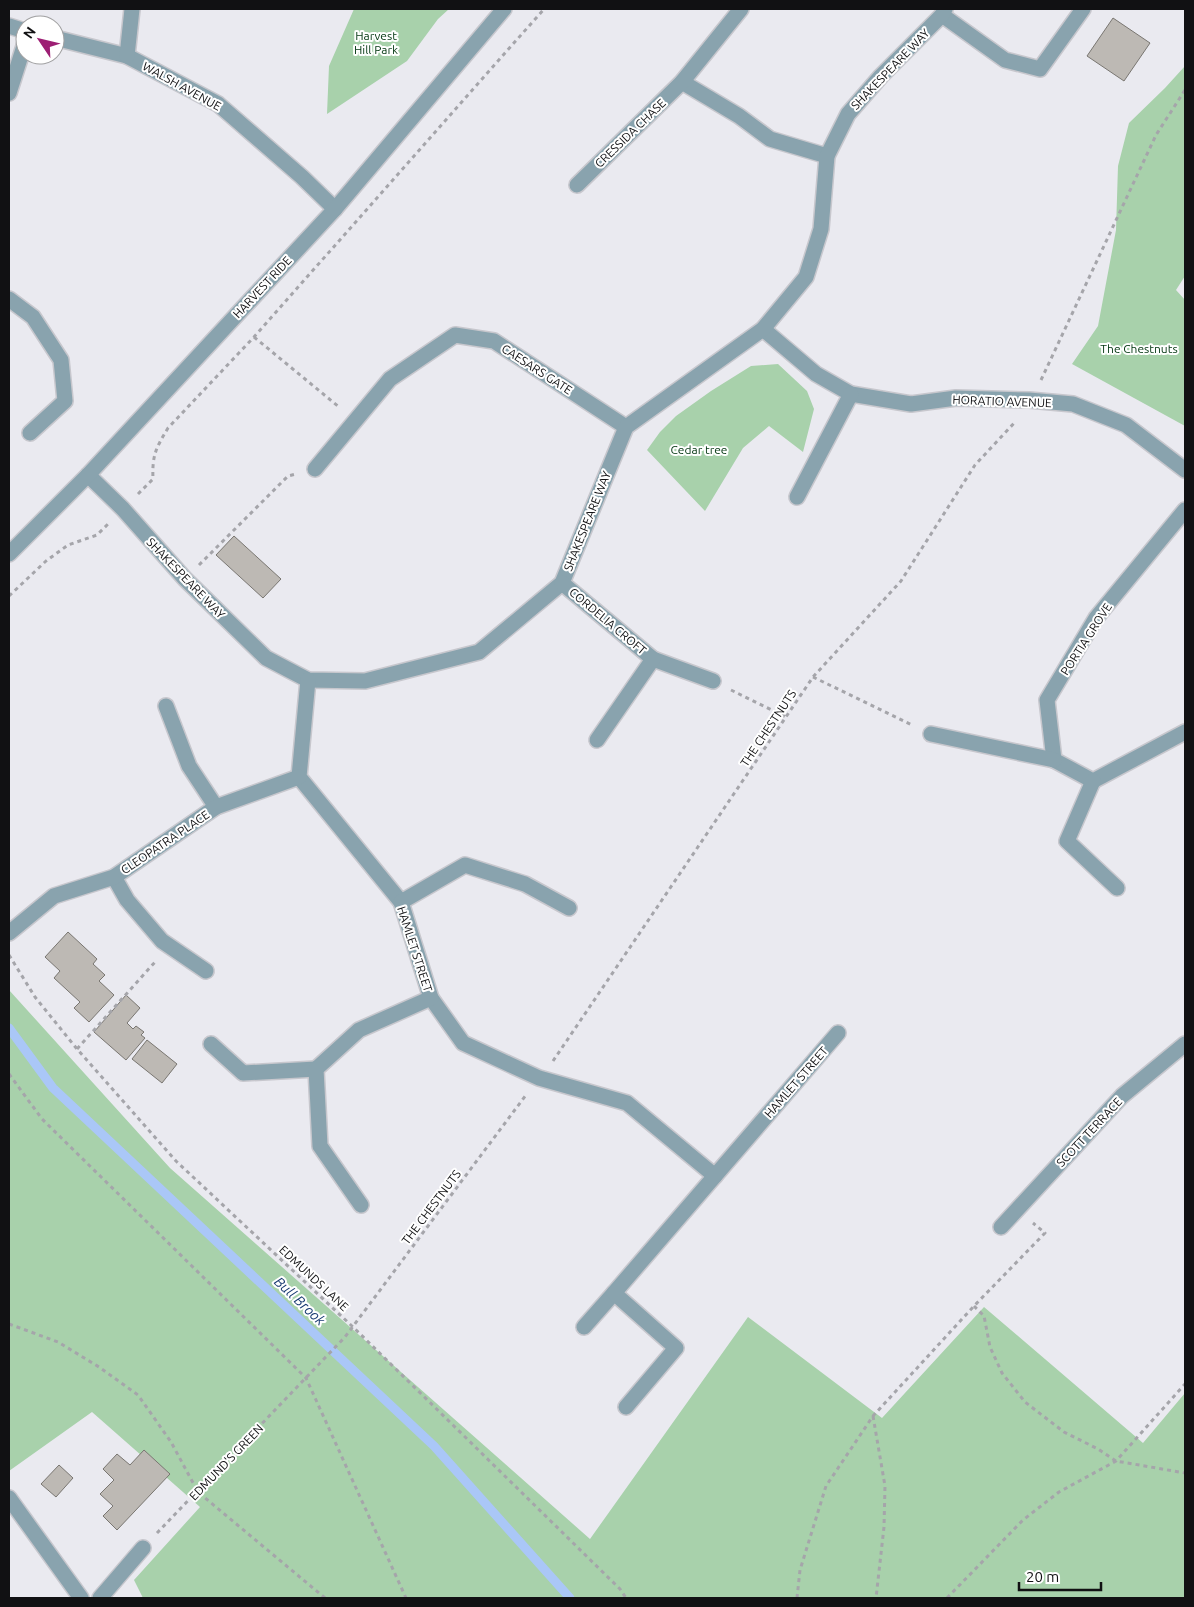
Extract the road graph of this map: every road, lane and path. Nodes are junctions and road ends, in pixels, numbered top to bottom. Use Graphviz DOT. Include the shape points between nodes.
graph roads {
  1 [pos="132,9"];
  2 [pos="504,9"];
  3 [pos="544,9"];
  4 [pos="741,9"];
  5 [pos="1083,9"];
  6 [pos="944,12"];
  7 [pos="65,40"];
  8 [pos="127,56"];
  9 [pos="18,65"];
  10 [pos="682,82"];
  11 [pos="1185,90"];
  12 [pos="9,93"];
  13 [pos="828,156"];
  14 [pos="578,185"];
  15 [pos="335,209"];
  16 [pos="9,299"];
  17 [pos="763,329"];
  18 [pos="254,337"];
  19 [pos="1044,375"];
  20 [pos="851,394"];
  21 [pos="355,420"];
  22 [pos="1015,423"];
  23 [pos="626,427"];
  24 [pos="30,433"];
  25 [pos="315,469"];
  26 [pos="1185,470"];
  27 [pos="88,475"];
  28 [pos="153,479"];
  29 [pos="797,497"];
  30 [pos="1185,510"];
  31 [pos="97,535"];
  32 [pos="9,554"];
  33 [pos="185,580"];
  34 [pos="562,583"];
  35 [pos="9,596"];
  36 [pos="654,659"];
  37 [pos="813,677"];
  38 [pos="308,680"];
  39 [pos="713,681"];
  40 [pos="166,706"];
  41 [pos="786,717"];
  42 [pos="1185,732"];
  43 [pos="931,734"];
  44 [pos="597,740"];
  45 [pos="1054,760"];
  46 [pos="299,777"];
  47 [pos="1093,781"];
  48 [pos="216,807"];
  49 [pos="114,877"];
  50 [pos="1117,888"];
  51 [pos="401,902"];
  52 [pos="569,908"];
  53 [pos="9,933"];
  54 [pos="168,947"];
  55 [pos="9,955"];
  56 [pos="206,971"];
  57 [pos="431,998"];
  58 [pos="838,1033"];
  59 [pos="211,1044"];
  60 [pos="1185,1044"];
  61 [pos="77,1049"];
  62 [pos="554,1060"];
  63 [pos="316,1069"];
  64 [pos="9,1074"];
  65 [pos="523,1099"];
  66 [pos="715,1176"];
  67 [pos="361,1204"];
  68 [pos="1018,1209"];
  69 [pos="1001,1227"];
  70 [pos="614,1293"];
  71 [pos="974,1306"];
  72 [pos="9,1324"];
  73 [pos="353,1327"];
  74 [pos="584,1327"];
  75 [pos="306,1378"];
  76 [pos="1185,1384"];
  77 [pos="626,1407"];
  78 [pos="872,1416"];
  79 [pos="1116,1461"];
  80 [pos="1185,1473"];
  81 [pos="198,1492"];
  82 [pos="9,1498"];
  83 [pos="143,1548"];
  84 [pos="81,1598"];
  85 [pos="100,1598"];
  86 [pos="325,1598"];
  87 [pos="406,1598"];
  88 [pos="626,1598"];
  89 [pos="797,1598"];
  90 [pos="876,1598"];
  91 [pos="947,1598"];
  1 -- 8 [label="street"];
  2 -- 15 [label="street, HARVEST RIDE"];
  3 -- 18 [label="path"];
  4 -- 10 [label="street, CRESSIDA CHASE"];
  5 -- 6 [label="street" via="1040,69 1004,60"];
  6 -- 13 [label="street, SHAKESPEARE WAY" via="848,114"];
  7 -- 8 [label="street, WALSH AVENUE"];
  8 -- 15 [label="street, WALSH AVENUE" via="218,104"];
  9 -- 12 [label="street"];
  10 -- 13 [label="street" via="770,139"];
  10 -- 14 [label="street, CRESSIDA CHASE"];
  11 -- 19 [label="path" via="1156,135"];
  13 -- 17 [label="street, SHAKESPEARE WAY" via="821,229 806,277"];
  15 -- 27 [label="street, HARVEST RIDE"];
  16 -- 24 [label="street" via="33,317 61,360 64,400"];
  17 -- 20 [label="street, HORATIO AVENUE" via="816,374"];
  17 -- 23 [label="street, SHAKESPEARE WAY"];
  18 -- 21 [label="path"];
  18 -- 28 [label="path" via="168,428 152,459"];
  20 -- 26 [label="street, HORATIO AVENUE" via="911,404 956,398 1073,404 1126,424"];
  20 -- 29 [label="street"];
  21 -- 23 [label="street, CAESARS GATE" via="390,379 455,335 494,341"];
  21 -- 25 [label="street, CAESARS GATE"];
  22 -- 37 [label="path, THE CHESTNUTS" via="975,465 901,581"];
  23 -- 34 [label="street, SHAKESPEARE WAY"];
  25 -- 33 [label="path" via="288,476"];
  27 -- 32 [label="street, HARVEST RIDE"];
  27 -- 33 [label="street, SHAKESPEARE WAY"];
  30 -- 45 [label="street, PORTIA GROVE" via="1096,618 1047,700"];
  31 -- 35 [label="path" via="68,545"];
  33 -- 38 [label="street, SHAKESPEARE WAY" via="266,658"];
  34 -- 36 [label="street, CORDELIA CROFT"];
  34 -- 38 [label="street, SHAKESPEARE WAY" via="479,652 364,681"];
  36 -- 39 [label="street, CORDELIA CROFT"];
  36 -- 44 [label="street, CORDELIA CROFT"];
  37 -- 41 [label="path, THE CHESTNUTS"];
  37 -- 43 [label="path"];
  38 -- 46 [label="street"];
  39 -- 41 [label="path"];
  40 -- 48 [label="street, CLEOPATRA PLACE" via="188,766"];
  41 -- 62 [label="path, THE CHESTNUTS"];
  42 -- 47 [label="street"];
  43 -- 45 [label="street"];
  45 -- 47 [label="street"];
  46 -- 48 [label="street, CLEOPATRA PLACE"];
  46 -- 51 [label="street, HAMLET STREET"];
  47 -- 50 [label="street" via="1067,841"];
  48 -- 49 [label="street, CLEOPATRA PLACE"];
  49 -- 53 [label="street, CLEOPATRA PLACE" via="54,896"];
  49 -- 54 [label="street, CLEOPATRA PLACE" via="127,900"];
  51 -- 52 [label="street" via="465,865 525,884"];
  51 -- 57 [label="street, HAMLET STREET"];
  54 -- 56 [label="street, CLEOPATRA PLACE"];
  54 -- 61 [label="path"];
  55 -- 61 [label="path, EDMUNDS LANE" via="35,997"];
  57 -- 63 [label="street" via="359,1030"];
  57 -- 66 [label="street, HAMLET STREET" via="463,1043 539,1078 628,1103"];
  58 -- 66 [label="street, HAMLET STREET"];
  59 -- 63 [label="street" via="244,1073"];
  60 -- 68 [label="street, SCOTT TERRACE" via="1122,1096"];
  61 -- 73 [label="path, EDMUNDS LANE" via="176,1161"];
  63 -- 67 [label="street" via="320,1146"];
  64 -- 75 [label="path" via="42,1119"];
  65 -- 73 [label="path, THE CHESTNUTS"];
  66 -- 70 [label="street, HAMLET STREET"];
  68 -- 69 [label="street, SCOTT TERRACE"];
  68 -- 71 [label="path" via="1045,1233"];
  70 -- 74 [label="street, HAMLET STREET"];
  70 -- 77 [label="street" via="676,1348"];
  71 -- 78 [label="path"];
  71 -- 79 [label="path" via="984,1316 990,1347 1002,1373 1025,1402 1064,1432"];
  72 -- 81 [label="path" via="58,1342 138,1395 171,1442"];
  73 -- 75 [label="path, EDMUND'S GREEN"];
  73 -- 88 [label="path, EDMUNDS LANE"];
  75 -- 81 [label="path, EDMUND'S GREEN"];
  75 -- 87 [label="path"];
  76 -- 79 [label="path"];
  78 -- 89 [label="path" via="826,1486 800,1570"];
  78 -- 90 [label="path" via="886,1486"];
  79 -- 80 [label="path"];
  79 -- 91 [label="path" via="1060,1492 1023,1520"];
  81 -- 83 [label="path, EDMUND'S GREEN"];
  81 -- 86 [label="path"];
  82 -- 84 [label="street"];
  83 -- 85 [label="street"];
}
